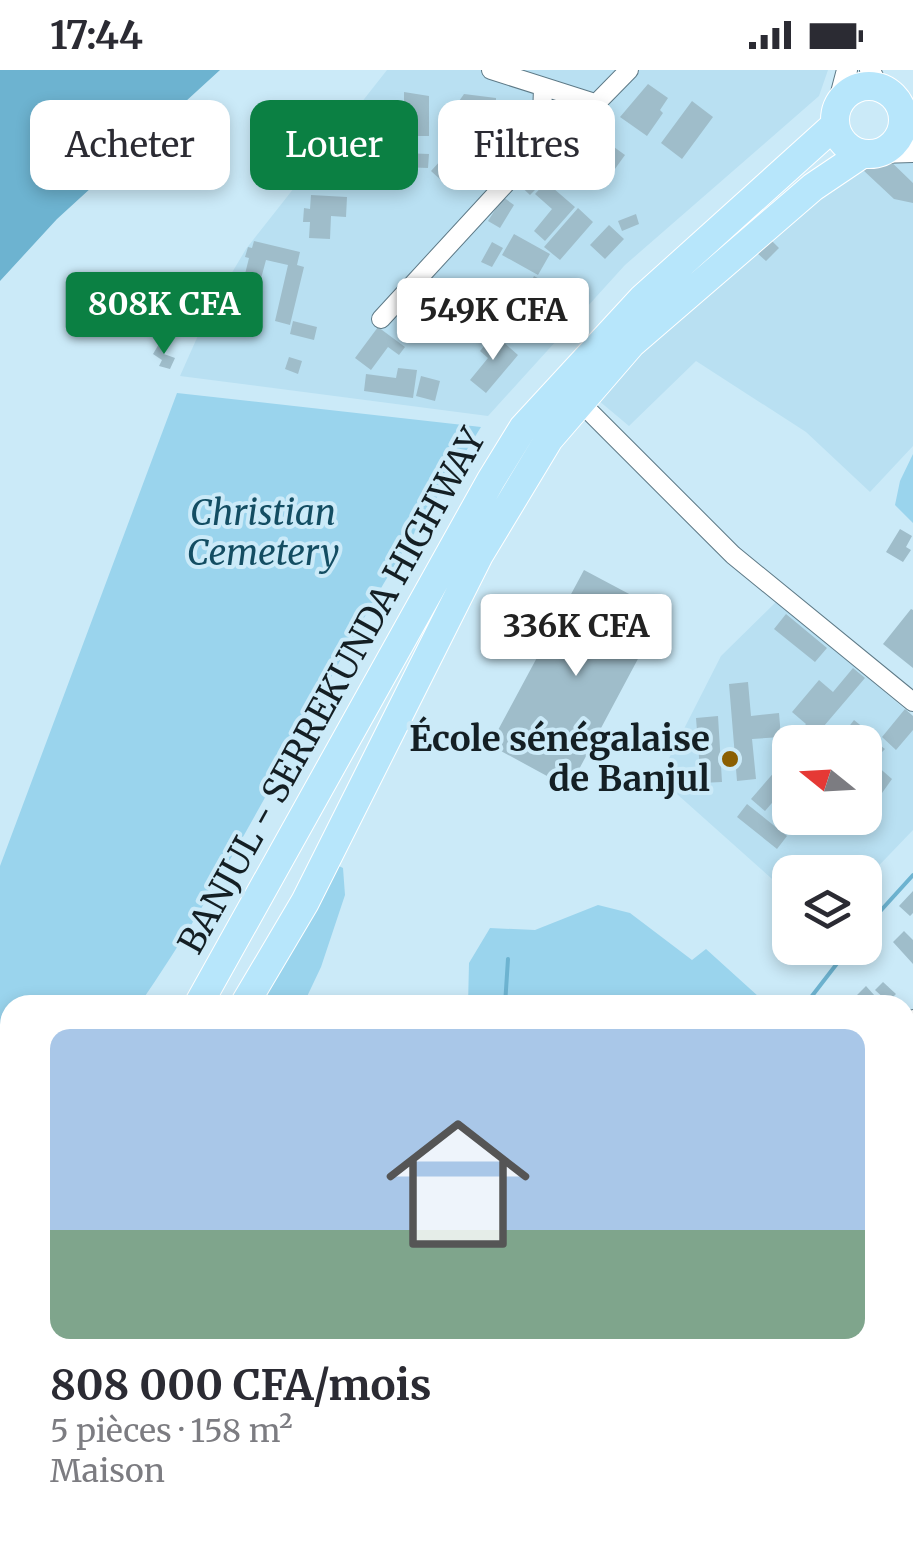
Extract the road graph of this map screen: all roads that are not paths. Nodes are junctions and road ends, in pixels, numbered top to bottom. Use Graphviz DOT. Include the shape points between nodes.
graph roads {
  1 [pos="490,70"];
  2 [pos="629,70"];
  3 [pos="847,70"];
  4 [pos="542,88"];
  5 [pos="542,100"];
  6 [pos="584,100"];
  7 [pos="602,100"];
  8 [pos="898,100"];
  9 [pos="836,116"];
  10 [pos="913,152"];
  11 [pos="871,153"];
  12 [pos="501,190"];
  13 [pos="382,320"];
  14 [pos="571,392"];
  15 [pos="384,670"];
  16 [pos="418,682"];
  17 [pos="913,702"];
  18 [pos="204,995"];
  19 [pos="250,995"];
  1 -- 4 [label="street"];
  2 -- 7 [label="street"];
  3 -- 9 [label="street"];
  4 -- 5 [label="street"];
  4 -- 6 [label="street"];
  8 -- 9 [label="highway" via="868,86 850,93"];
  8 -- 11 [label="highway" via="896,140"];
  9 -- 11 [label="highway" via="849,148"];
  9 -- 14 [label="highway, BANJUL - SERREKUNDA HIGHWAY" via="693,250"];
  10 -- 11 [label="street"];
  11 -- 14 [label="highway, BANJUL - SERREKUNDA HIGHWAY" via="813,187"];
  12 -- 13 [label="street"];
  14 -- 15 [label="highway, BANJUL - SERREKUNDA HIGHWAY" via="524,428"];
  14 -- 16 [label="highway, BANJUL - SERREKUNDA HIGHWAY" via="479,555"];
  14 -- 17 [label="street" via="733,555"];
  15 -- 16 [label="highway"];
  15 -- 18 [label="highway, BANJUL - SERREKUNDA HIGHWAY"];
  16 -- 19 [label="highway, BANJUL - SERREKUNDA HIGHWAY"];
}
